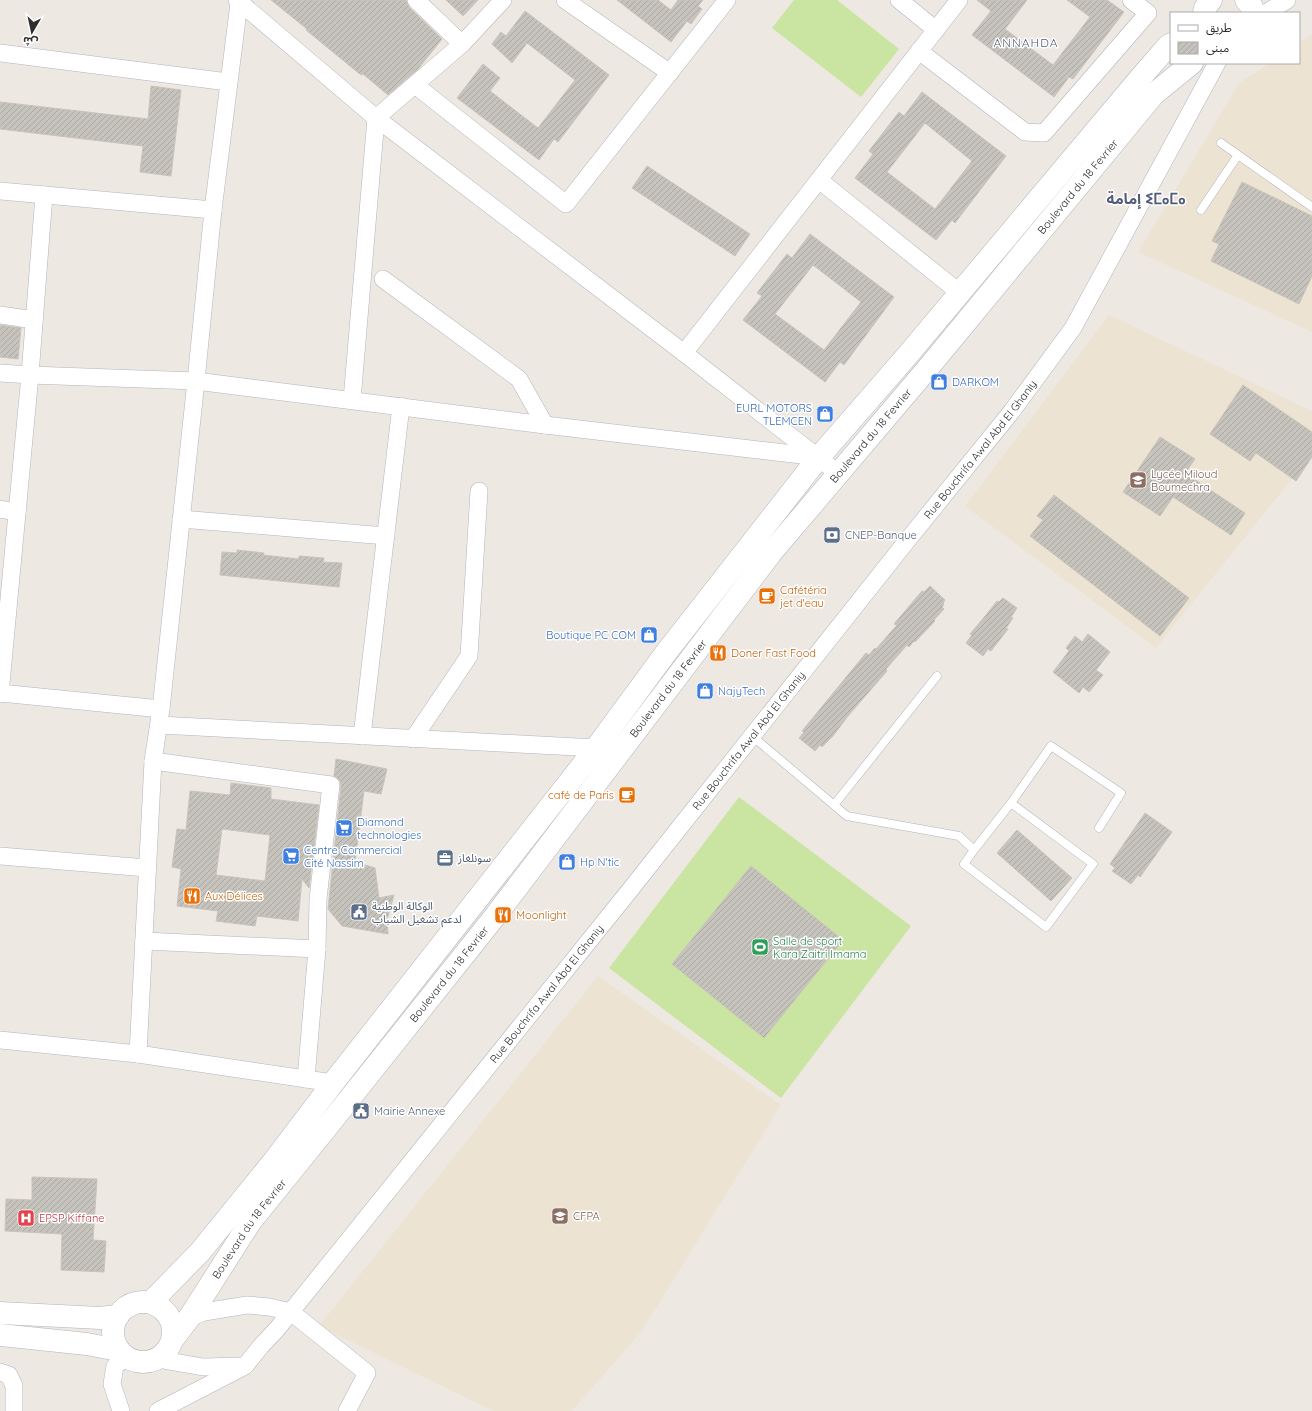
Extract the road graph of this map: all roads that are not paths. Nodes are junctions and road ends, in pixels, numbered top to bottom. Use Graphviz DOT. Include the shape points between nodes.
graph roads {
  1 [pos="416,0"];
  2 [pos="503,0"];
  3 [pos="565,0"];
  4 [pos="727,0"];
  5 [pos="899,0"];
  6 [pos="959,0"];
  7 [pos="1132,0"];
  8 [pos="1287,0"];
  9 [pos="238,1"];
  10 [pos="1255,7"];
  11 [pos="936,30"];
  12 [pos="462,44"];
  13 [pos="1170,45"];
  14 [pos="919,51"];
  15 [pos="0,53"];
  16 [pos="1191,64"];
  17 [pos="1216,64"];
  18 [pos="670,73"];
  19 [pos="228,82"];
  20 [pos="414,85"];
  21 [pos="376,118"];
  22 [pos="1221,142"];
  23 [pos="1238,155"];
  24 [pos="819,180"];
  25 [pos="0,191"];
  26 [pos="44,195"];
  27 [pos="1312,207"];
  28 [pos="213,210"];
  29 [pos="1201,210"];
  30 [pos="383,279"];
  31 [pos="960,293"];
  32 [pos="0,315"];
  33 [pos="34,320"];
  34 [pos="684,353"];
  35 [pos="0,373"];
  36 [pos="30,375"];
  37 [pos="196,381"];
  38 [pos="352,400"];
  39 [pos="401,406"];
  40 [pos="545,425"];
  41 [pos="819,457"];
  42 [pos="839,474"];
  43 [pos="479,491"];
  44 [pos="0,509"];
  45 [pos="17,512"];
  46 [pos="181,519"];
  47 [pos="386,536"];
  48 [pos="937,676"];
  49 [pos="0,693"];
  50 [pos="160,717"];
  51 [pos="362,736"];
  52 [pos="752,736"];
  53 [pos="413,738"];
  54 [pos="596,748"];
  55 [pos="153,761"];
  56 [pos="1011,802"];
  57 [pos="834,805"];
  58 [pos="1099,828"];
  59 [pos="974,850"];
  60 [pos="0,856"];
  61 [pos="147,868"];
  62 [pos="144,941"];
  63 [pos="317,949"];
  64 [pos="0,1040"];
  65 [pos="138,1054"];
  66 [pos="306,1079"];
  67 [pos="333,1083"];
  68 [pos="147,1302"];
  69 [pos="0,1312"];
  70 [pos="291,1312"];
  71 [pos="118,1316"];
  72 [pos="189,1318"];
  73 [pos="0,1335"];
  74 [pos="173,1339"];
  75 [pos="122,1353"];
  76 [pos="157,1359"];
  77 [pos="246,1366"];
  78 [pos="0,1372"];
  79 [pos="14,1411"];
  80 [pos="121,1411"];
  81 [pos="158,1411"];
  82 [pos="347,1411"];
  1 -- 12 [label="street"];
  2 -- 12 [label="street"];
  3 -- 18 [label="street"];
  4 -- 18 [label="street"];
  5 -- 11 [label="street"];
  6 -- 11 [label="street"];
  7 -- 14 [label="street" via="1148,13 1044,133 1025,132"];
  8 -- 10 [label="street"];
  9 -- 19 [label="street"];
  9 -- 21 [label="street"];
  11 -- 14 [label="street"];
  12 -- 20 [label="street"];
  13 -- 31 [label="main road, Boulevard du 18 Fevrier"];
  14 -- 24 [label="street"];
  15 -- 19 [label="street"];
  16 -- 42 [label="main road, Boulevard du 18 Fevrier" via="1154,94"];
  17 -- 52 [label="street, Rue Bouchrifa Awal Abd El Ghaniy" via="1073,328 1012,411"];
  18 -- 20 [label="street" via="566,204"];
  19 -- 28 [label="street"];
  20 -- 21 [label="street"];
  21 -- 34 [label="street"];
  21 -- 38 [label="street"];
  22 -- 23 [label="lane"];
  23 -- 27 [label="lane"];
  23 -- 29 [label="lane"];
  24 -- 31 [label="street"];
  24 -- 34 [label="street"];
  25 -- 26 [label="street"];
  26 -- 28 [label="street"];
  26 -- 33 [label="street"];
  28 -- 37 [label="street"];
  30 -- 40 [label="street" via="519,379"];
  31 -- 41 [label="main road, Boulevard du 18 Fevrier"];
  32 -- 33 [label="street"];
  33 -- 36 [label="street"];
  34 -- 41 [label="street"];
  35 -- 36 [label="street"];
  36 -- 37 [label="street"];
  36 -- 45 [label="street"];
  37 -- 38 [label="street"];
  37 -- 46 [label="street"];
  38 -- 39 [label="street"];
  39 -- 40 [label="street"];
  39 -- 47 [label="street"];
  40 -- 41 [label="street"];
  41 -- 42 [label="street"];
  41 -- 54 [label="main road, Boulevard du 18 Fevrier" via="665,654"];
  42 -- 72 [label="main road, Boulevard du 18 Fevrier" via="772,553 496,914 251,1221"];
  43 -- 53 [label="street" via="469,656"];
  44 -- 45 [label="street"];
  45 -- 49 [label="street"];
  46 -- 47 [label="street"];
  46 -- 50 [label="street"];
  47 -- 51 [label="street"];
  48 -- 57 [label="lane"];
  49 -- 50 [label="street"];
  50 -- 51 [label="street"];
  50 -- 55 [label="street"];
  51 -- 53 [label="street"];
  52 -- 57 [label="lane"];
  52 -- 70 [label="street, Rue Bouchrifa Awal Abd El Ghaniy"];
  53 -- 54 [label="street"];
  54 -- 67 [label="main road, Boulevard du 18 Fevrier"];
  55 -- 61 [label="street"];
  55 -- 63 [label="street" via="331,785 318,898"];
  56 -- 58 [label="lane" via="1051,746 1121,793"];
  56 -- 59 [label="lane"];
  56 -- 59 [label="lane" via="1093,864 1046,927 964,864"];
  57 -- 59 [label="lane" via="848,816 958,836"];
  60 -- 61 [label="street"];
  61 -- 62 [label="street"];
  62 -- 63 [label="street"];
  62 -- 65 [label="street"];
  63 -- 66 [label="street"];
  64 -- 65 [label="street"];
  65 -- 66 [label="street"];
  66 -- 67 [label="street"];
  67 -- 68 [label="main road, Boulevard du 18 Fevrier" via="200,1252 151,1302"];
  68 -- 71 [label="main road" via="130,1305"];
  68 -- 74 [label="main road" via="161,1307 168,1313 174,1329"];
  69 -- 71 [label="main road" via="100,1318"];
  70 -- 72 [label="street" via="247,1305 204,1312"];
  70 -- 77 [label="street, Rue Bouchrifa Awal Abd El Ghaniy"];
  70 -- 82 [label="street" via="367,1373"];
  71 -- 75 [label="main road" via="113,1333 114,1342"];
  72 -- 74 [label="main road, Boulevard du 18 Fevrier"];
  73 -- 75 [label="main road" via="87,1344"];
  74 -- 76 [label="main road" via="165,1354"];
  75 -- 76 [label="main road" via="133,1361 149,1362"];
  75 -- 80 [label="street" via="115,1366 112,1384"];
  76 -- 77 [label="street" via="203,1367"];
  77 -- 81 [label="street"];
  78 -- 79 [label="street" via="9,1375 14,1386"];
}
